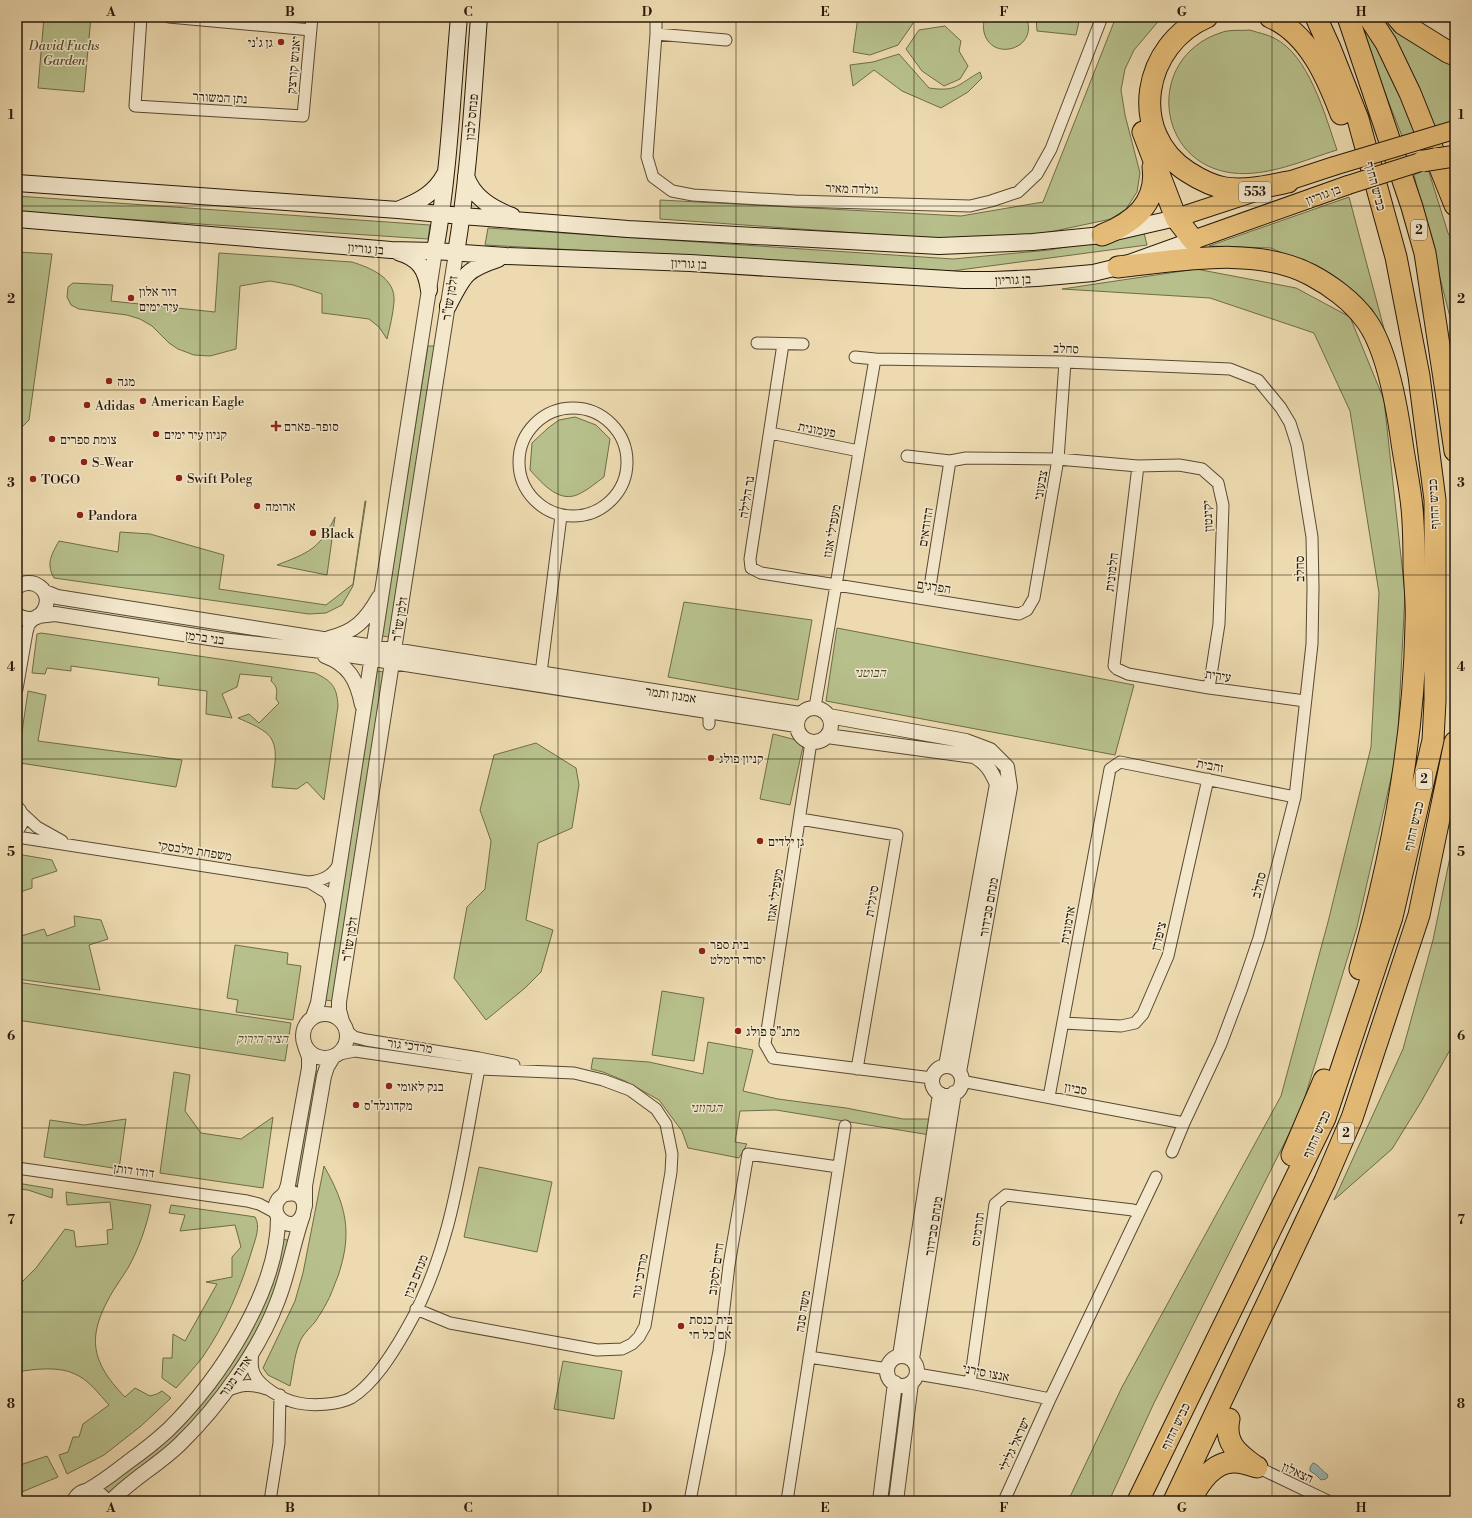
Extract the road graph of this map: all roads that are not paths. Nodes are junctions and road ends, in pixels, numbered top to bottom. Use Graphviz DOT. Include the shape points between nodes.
graph roads {
  1 [pos="141,17"];
  2 [pos="169,17"];
  3 [pos="312,17"];
  4 [pos="459,17"];
  5 [pos="479,17"];
  6 [pos="656,17"];
  7 [pos="1102,17"];
  8 [pos="1182,17"];
  9 [pos="1207,17"];
  10 [pos="1270,17"];
  11 [pos="1316,17"];
  12 [pos="1348,17"];
  13 [pos="1369,17"];
  14 [pos="1397,17"];
  15 [pos="311,30"];
  16 [pos="656,34"];
  17 [pos="726,40"];
  18 [pos="1455,55"];
  19 [pos="303,116"];
  20 [pos="1454,129"];
  21 [pos="1455,151"];
  22 [pos="1150,153"];
  23 [pos="1455,156"];
  24 [pos="1423,161"];
  25 [pos="446,170"];
  26 [pos="466,176"];
  27 [pos="1288,182"];
  28 [pos="17,184"];
  29 [pos="1455,205"];
  30 [pos="398,210"];
  31 [pos="442,214"];
  32 [pos="462,216"];
  33 [pos="1176,218"];
  34 [pos="17,219"];
  35 [pos="528,221"];
  36 [pos="1102,235"];
  37 [pos="1193,240"];
  38 [pos="391,250"];
  39 [pos="435,251"];
  40 [pos="456,253"];
  41 [pos="506,256"];
  42 [pos="1396,257"];
  43 [pos="1118,267"];
  44 [pos="429,290"];
  45 [pos="448,306"];
  46 [pos="757,343"];
  47 [pos="783,344"];
  48 [pos="803,344"];
  49 [pos="855,357"];
  50 [pos="875,359"];
  51 [pos="1065,362"];
  52 [pos="770,433"];
  53 [pos="859,451"];
  54 [pos="1455,451"];
  55 [pos="907,456"];
  56 [pos="1058,459"];
  57 [pos="950,460"];
  58 [pos="1138,466"];
  59 [pos="561,516"];
  60 [pos="17,586"];
  61 [pos="836,586"];
  62 [pos="45,592"];
  63 [pos="382,592"];
  64 [pos="928,599"];
  65 [pos="1027,610"];
  66 [pos="17,616"];
  67 [pos="36,617"];
  68 [pos="399,618"];
  69 [pos="325,639"];
  70 [pos="291,648"];
  71 [pos="373,653"];
  72 [pos="393,656"];
  73 [pos="422,661"];
  74 [pos="21,662"];
  75 [pos="1128,674"];
  76 [pos="540,679"];
  77 [pos="1209,688"];
  78 [pos="17,689"];
  79 [pos="388,693"];
  80 [pos="1305,701"];
  81 [pos="815,707"];
  82 [pos="364,709"];
  83 [pos="829,716"];
  84 [pos="798,719"];
  85 [pos="827,736"];
  86 [pos="811,742"];
  87 [pos="1455,742"];
  88 [pos="986,755"];
  89 [pos="1120,762"];
  90 [pos="1208,779"];
  91 [pos="1295,798"];
  92 [pos="19,807"];
  93 [pos="800,819"];
  94 [pos="17,831"];
  95 [pos="17,837"];
  96 [pos="78,846"];
  97 [pos="340,863"];
  98 [pos="308,882"];
  99 [pos="333,906"];
  100 [pos="313,1017"];
  101 [pos="1063,1023"];
  102 [pos="345,1026"];
  103 [pos="305,1046"];
  104 [pos="336,1056"];
  105 [pos="479,1064"];
  106 [pos="946,1066"];
  107 [pos="857,1069"];
  108 [pos="960,1077"];
  109 [pos="932,1078"];
  110 [pos="940,1094"];
  111 [pos="954,1094"];
  112 [pos="1049,1097"];
  113 [pos="1184,1123"];
  114 [pos="846,1126"];
  115 [pos="1172,1152"];
  116 [pos="838,1167"];
  117 [pos="17,1168"];
  118 [pos="1156,1177"];
  119 [pos="1325,1181"];
  120 [pos="281,1197"];
  121 [pos="247,1201"];
  122 [pos="304,1211"];
  123 [pos="277,1215"];
  124 [pos="1138,1215"];
  125 [pos="416,1310"];
  126 [pos="254,1348"];
  127 [pos="809,1357"];
  128 [pos="906,1358"];
  129 [pos="888,1369"];
  130 [pos="914,1378"];
  131 [pos="970,1383"];
  132 [pos="895,1384"];
  133 [pos="268,1389"];
  134 [pos="224,1392"];
  135 [pos="280,1395"];
  136 [pos="1050,1399"];
  137 [pos="1228,1419"];
  138 [pos="1257,1467"];
  139 [pos="77,1497"];
  140 [pos="1186,1499"];
  141 [pos="105,1501"];
  142 [pos="111,1501"];
  143 [pos="270,1501"];
  144 [pos="690,1501"];
  145 [pos="787,1501"];
  146 [pos="880,1501"];
  147 [pos="896,1501"];
  148 [pos="1004,1501"];
  149 [pos="1125,1501"];
  150 [pos="1138,1501"];
  151 [pos="1328,1501"];
  1 -- 19 [label="street, נתן המשורר" via="135,106"];
  2 -- 15 [label="street"];
  3 -- 15 [label="street, יאנוש קורצק"];
  4 -- 25 [label="main road, פנחס לבון"];
  5 -- 26 [label="main road, פנחס לבון"];
  6 -- 16 [label="street, גולדה מאיר"];
  7 -- 16 [label="street, גולדה מאיר" via="1051,149 1037,174 1018,192 970,206 795,200 672,191 653,177 647,157"];
  8 -- 22 [label="highway" via="1161,38 1142,73 1139,89 1140,118"];
  9 -- 27 [label="highway" via="1191,25 1169,45 1153,76 1150,90 1151,117 1160,143 1178,165 1197,178 1224,188 1260,187"];
  10 -- 42 [label="highway" via="1304,42 1323,73 1337,102"];
  11 -- 42 [label="highway, כביש החוף / 2" via="1358,119"];
  12 -- 54 [label="highway, כביש החוף / 2" via="1425,253"];
  13 -- 29 [label="highway" via="1386,43 1410,94"];
  14 -- 18 [label="highway" via="1403,24"];
  15 -- 19 [label="street, יאנוש קורצק"];
  16 -- 17 [label="street"];
  20 -- 27 [label="main road, 553, bridge"];
  21 -- 24 [label="main road, 553, bridge"];
  22 -- 33 [label="highway"];
  22 -- 36 [label="highway" via="1154,175 1151,195 1142,209 1126,223"];
  23 -- 24 [label="highway, bridge"];
  24 -- 37 [label="main road, בן גוריון / 553, bridge"];
  25 -- 30 [label="main road" via="430,194"];
  25 -- 31 [label="main road, פנחס לבון"];
  26 -- 32 [label="main road, פנחס לבון"];
  26 -- 35 [label="main road" via="473,191 490,206"];
  27 -- 33 [label="main road, 553"];
  28 -- 30 [label="main road"];
  30 -- 31 [label="main road"];
  31 -- 32 [label="main road"];
  31 -- 39 [label="main road, זלמן שז\"ר"];
  32 -- 35 [label="main road"];
  32 -- 40 [label="main road, זלמן שז\"ר"];
  33 -- 36 [label="main road"];
  33 -- 37 [label="highway"];
  34 -- 38 [label="main road, בן גוריון"];
  35 -- 36 [label="main road" via="939,246 1033,242"];
  37 -- 43 [label="main road, בן גוריון"];
  38 -- 39 [label="main road, בן גוריון"];
  38 -- 44 [label="main road" via="406,254 420,264 425,270"];
  39 -- 40 [label="main road, בן גוריון"];
  39 -- 44 [label="street, זלמן שז\"ר"];
  40 -- 41 [label="main road, בן גוריון"];
  40 -- 45 [label="street, זלמן שז\"ר"];
  41 -- 43 [label="main road, בן גוריון" via="690,262 963,280 1037,278 1093,273"];
  41 -- 45 [label="main road" via="478,266 470,272 462,279"];
  42 -- 150 [label="highway, כביש החוף / 2" via="1419,376 1435,500 1433,740 1392,917 1325,1118"];
  43 -- 149 [label="highway" via="1217,258 1276,263 1311,275 1357,308 1367,320 1377,340 1398,414 1412,510 1416,623 1413,692 1396,824 1377,912 1352,998 1322,1085 1293,1153 1220,1309"];
  44 -- 63 [label="street, זלמן שז\"ר"];
  45 -- 68 [label="street, זלמן שז\"ר"];
  46 -- 47 [label="street"];
  47 -- 48 [label="street"];
  47 -- 52 [label="street, נר הלילה"];
  49 -- 50 [label="street, סחלב"];
  50 -- 51 [label="street, סחלב"];
  50 -- 53 [label="street, מעפילי אגוז"];
  51 -- 56 [label="street, צבעוני"];
  51 -- 80 [label="street, סחלב" via="1230,370 1258,380 1281,408 1290,423 1297,445 1312,537 1312,644"];
  52 -- 53 [label="street, פעמונית"];
  52 -- 61 [label="street, נר הלילה" via="750,559 751,568 761,573"];
  53 -- 61 [label="street, מעפילי אגוז"];
  55 -- 57 [label="street"];
  56 -- 57 [label="street"];
  56 -- 58 [label="street, יקינטון"];
  56 -- 65 [label="street, צבעוני" via="1034,598"];
  57 -- 64 [label="street, הדודאים"];
  58 -- 75 [label="street, חלמונית" via="1114,666"];
  58 -- 77 [label="street, יקינטון" via="1179,465 1202,469 1218,483 1223,505 1219,624"];
  59 -- 59 [label="street" via="595,512 618,492 625,477 627,458 620,435 604,418 582,408 558,410 541,418 521,446 519,467 524,485 530,495 544,508"];
  59 -- 76 [label="street"];
  60 -- 62 [label="street, בני ברמן" via="30,583"];
  61 -- 64 [label="street, הפרגים"];
  61 -- 81 [label="street, מעפילי אגוז"];
  62 -- 67 [label="street" via="47,603 42,613"];
  62 -- 69 [label="street, בני ברמן" via="57,597"];
  63 -- 69 [label="street" via="355,628 342,635"];
  63 -- 71 [label="street, זלמן שז\"ר"];
  64 -- 65 [label="street, הפרגים" via="1019,614"];
  66 -- 67 [label="street, בני ברמן" via="25,619"];
  66 -- 74 [label="street" via="21,632"];
  67 -- 70 [label="street, בני ברמן" via="55,614"];
  67 -- 74 [label="street" via="29,625"];
  68 -- 72 [label="street, זלמן שז\"ר"];
  68 -- 73 [label="street" via="404,638"];
  69 -- 71 [label="street, בני ברמן"];
  70 -- 71 [label="street, בני ברמן"];
  70 -- 82 [label="street" via="323,655 344,667 356,683"];
  71 -- 72 [label="street, אמנון ותמר"];
  71 -- 82 [label="street, זלמן שז\"ר"];
  72 -- 73 [label="street, אמנון ותמר"];
  72 -- 79 [label="street, זלמן שז\"ר"];
  73 -- 76 [label="street, אמנון ותמר"];
  73 -- 79 [label="street" via="404,671"];
  74 -- 78 [label="street"];
  75 -- 77 [label="street, עירית"];
  76 -- 84 [label="street, אמנון ותמר"];
  76 -- 84 [label="street, אמנון ותמר" via="709,718"];
  77 -- 80 [label="street, עירית"];
  79 -- 102 [label="street, זלמן שז\"ר" via="339,1002"];
  80 -- 91 [label="street, סחלב"];
  81 -- 83 [label="street"];
  81 -- 84 [label="street" via="808,708"];
  82 -- 97 [label="street, זלמן שז\"ר"];
  83 -- 85 [label="street" via="831,725"];
  83 -- 88 [label="street" via="966,741"];
  84 -- 86 [label="street" via="797,731 800,736"];
  85 -- 86 [label="street" via="823,740"];
  85 -- 88 [label="street" via="974,756"];
  86 -- 93 [label="street, מעפילי אגוז"];
  87 -- 119 [label="highway, כביש החוף / 2" via="1419,915 1352,1118"];
  88 -- 106 [label="street, מנחם סבידור" via="998,784"];
  88 -- 108 [label="street, מנחם סבידור" via="1007,767 1010,787"];
  89 -- 90 [label="street, זהבית"];
  89 -- 101 [label="street, אדמונית" via="1110,769"];
  90 -- 91 [label="street, זהבית"];
  90 -- 101 [label="street, ציפורן" via="1168,956 1143,1014 1135,1024 1121,1026"];
  91 -- 113 [label="street, סחלב" via="1259,938 1242,988 1221,1044"];
  92 -- 94 [label="street" via="23,822"];
  92 -- 96 [label="street, משפחת מלבסקי" via="47,834"];
  93 -- 107 [label="street, מעפילי אגוז" via="765,1044 773,1058"];
  93 -- 107 [label="street, סיגלית" via="897,835"];
  95 -- 96 [label="street, משפחת מלבסקי"];
  96 -- 98 [label="street, משפחת מלבסקי"];
  97 -- 98 [label="street, משפחת מלבסקי" via="327,877"];
  97 -- 99 [label="street, זלמן שז\"ר"];
  98 -- 99 [label="street, משפחת מלבסקי" via="327,893"];
  99 -- 100 [label="street, זלמן שז\"ר" via="318,1003"];
  100 -- 102 [label="street" via="328,1013"];
  100 -- 103 [label="street" via="303,1030"];
  101 -- 112 [label="street, אדמונית"];
  102 -- 104 [label="street" via="347,1043"];
  102 -- 105 [label="street, מרדכי גור" via="354,1037"];
  103 -- 104 [label="street" via="316,1057 325,1059"];
  103 -- 120 [label="street" via="309,1068 288,1185"];
  104 -- 105 [label="street, מרדכי גור" via="355,1051"];
  104 -- 122 [label="street" via="325,1073 305,1186"];
  105 -- 125 [label="street, מנחם בגין" via="451,1218 431,1277"];
  105 -- 125 [label="street, מרדכי גור" via="574,1073 603,1080 630,1090 656,1109 666,1124 672,1154 671,1172 645,1326 632,1344 622,1349 597,1350 450,1323"];
  106 -- 108 [label="street" via="955,1068"];
  106 -- 109 [label="street" via="937,1069"];
  107 -- 109 [label="street, מעפילי אגוז"];
  108 -- 111 [label="street" via="960,1086"];
  108 -- 112 [label="street, סביון"];
  109 -- 110 [label="street" via="933,1087"];
  110 -- 111 [label="street"];
  110 -- 128 [label="street, מנחם סבידור"];
  111 -- 128 [label="street, מנחם סבידור"];
  112 -- 113 [label="street, סביון"];
  113 -- 115 [label="street, סחלב"];
  114 -- 116 [label="street, משה סנה"];
  116 -- 127 [label="street, משה סנה"];
  116 -- 144 [label="street, חיים לסקוב" via="748,1154 729,1265 719,1351"];
  117 -- 121 [label="street, דודו דותן"];
  118 -- 124 [label="street, ישראל גלילי"];
  119 -- 137 [label="highway" via="1274,1320"];
  119 -- 140 [label="highway, כביש החוף / 2"];
  120 -- 121 [label="street, דודו דותן" via="265,1201"];
  120 -- 122 [label="street" via="294,1194 302,1200"];
  120 -- 123 [label="street" via="275,1206"];
  121 -- 123 [label="street, דודו דותן" via="259,1204"];
  122 -- 123 [label="street" via="299,1220 290,1223 284,1222"];
  122 -- 126 [label="street, אהוד מנור" via="278,1300"];
  123 -- 139 [label="street, אהוד מנור" via="277,1237 261,1294 245,1326 218,1369 165,1432 105,1480"];
  124 -- 131 [label="street, תורמוס" via="1133,1210 1006,1195 995,1204"];
  124 -- 136 [label="street, ישראל גלילי"];
  125 -- 135 [label="street, מנחם בגין" via="388,1360 366,1386 350,1398 333,1404 314,1405 297,1403"];
  126 -- 133 [label="street, מנחם בגין" via="254,1373"];
  126 -- 134 [label="street, אהוד מנור"];
  127 -- 129 [label="street"];
  127 -- 145 [label="street, משה סנה"];
  128 -- 129 [label="street" via="893,1359"];
  128 -- 130 [label="street" via="916,1366"];
  129 -- 132 [label="street" via="889,1377"];
  130 -- 131 [label="street, אנצו סירני"];
  130 -- 132 [label="street" via="903,1386"];
  130 -- 147 [label="street"];
  131 -- 136 [label="street, אנצו סירני"];
  132 -- 146 [label="street"];
  133 -- 134 [label="street, מנחם בגין" via="244,1385"];
  133 -- 135 [label="street, מנחם בגין"];
  134 -- 142 [label="street, אהוד מנור" via="182,1442"];
  135 -- 143 [label="street" via="279,1443"];
  136 -- 148 [label="street, ישראל גלילי"];
  137 -- 138 [label="highway" via="1229,1441 1238,1454"];
  137 -- 140 [label="highway"];
  138 -- 140 [label="highway" via="1237,1462 1217,1466"];
  138 -- 151 [label="street, הצאלון"];
  139 -- 141 [label="street" via="98,1493"];
}
